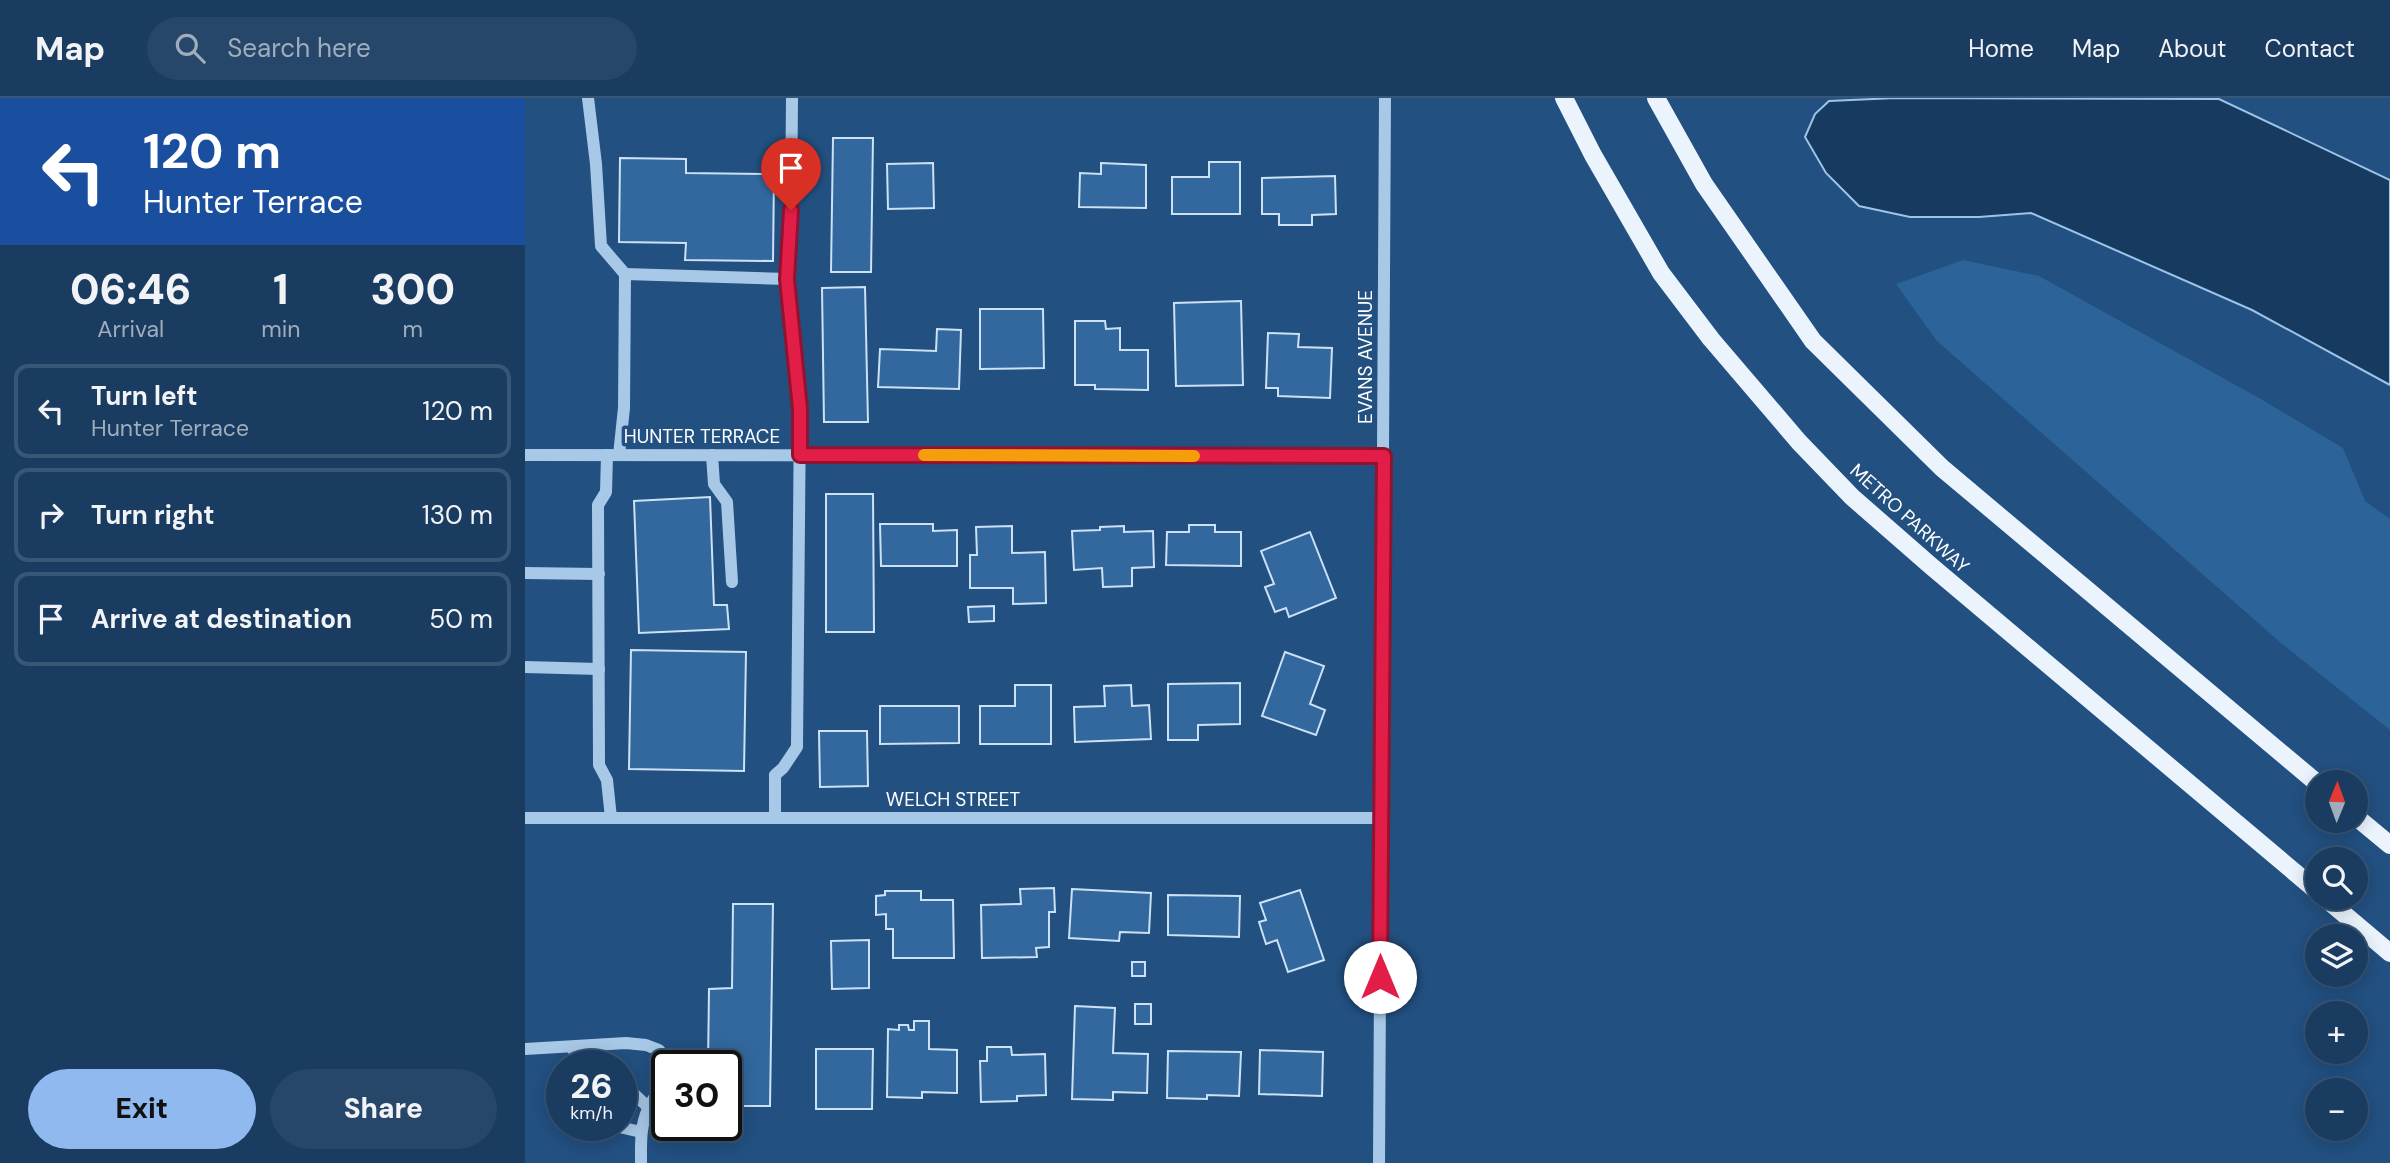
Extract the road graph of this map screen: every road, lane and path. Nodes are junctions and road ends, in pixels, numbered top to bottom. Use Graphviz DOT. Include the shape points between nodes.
graph roads {
  1 [pos="588,98"];
  2 [pos="792,98"];
  3 [pos="1385,98"];
  4 [pos="1563,98"];
  5 [pos="1656,98"];
  6 [pos="625,274"];
  7 [pos="787,279"];
  8 [pos="525,454"];
  9 [pos="613,455"];
  10 [pos="712,455"];
  11 [pos="800,455"];
  12 [pos="1384,456"];
  13 [pos="525,573"];
  14 [pos="599,574"];
  15 [pos="732,582"];
  16 [pos="525,667"];
  17 [pos="599,668"];
  18 [pos="2305,773"];
  19 [pos="525,818"];
  20 [pos="611,818"];
  21 [pos="775,818"];
  22 [pos="1381,818"];
  23 [pos="2368,827"];
  24 [pos="2390,845"];
  25 [pos="2305,881"];
  26 [pos="2339,910"];
  27 [pos="2390,953"];
  28 [pos="580,1047"];
  29 [pos="525,1049"];
  30 [pos="579,1050"];
  31 [pos="584,1050"];
  32 [pos="659,1050"];
  33 [pos="637,1097"];
  34 [pos="651,1105"];
  35 [pos="649,1108"];
  36 [pos="637,1131"];
  37 [pos="641,1132"];
  38 [pos="641,1163"];
  39 [pos="1378,1163"];
  1 -- 6 [label="street" via="601,246"];
  2 -- 7 [label="street"];
  3 -- 12 [label="street, EVANS AVENUE"];
  4 -- 25 [label="main road, METRO PARKWAY" via="1661,273 1711,339 1852,498"];
  5 -- 18 [label="main road" via="1704,184 1813,341 1942,468"];
  6 -- 7 [label="street"];
  6 -- 9 [label="street" via="624,408"];
  7 -- 11 [label="street"];
  8 -- 9 [label="street, HUNTER TERRACE"];
  9 -- 10 [label="street, HUNTER TERRACE"];
  9 -- 14 [label="street" via="606,492 598,505"];
  10 -- 11 [label="street, HUNTER TERRACE"];
  10 -- 15 [label="street" via="713,484 727,502"];
  11 -- 12 [label="street, HUNTER TERRACE"];
  11 -- 21 [label="street" via="797,747 775,775"];
  12 -- 22 [label="street, EVANS AVENUE"];
  13 -- 14 [label="street"];
  14 -- 17 [label="street"];
  16 -- 17 [label="street"];
  17 -- 20 [label="street" via="599,765 607,780"];
  19 -- 20 [label="street, WELCH STREET"];
  20 -- 21 [label="street, WELCH STREET"];
  21 -- 22 [label="street, WELCH STREET"];
  22 -- 39 [label="street, EVANS AVENUE"];
  23 -- 24 [label="main road"];
  26 -- 27 [label="main road"];
  28 -- 29 [label="street"];
  28 -- 30 [label="street"];
  28 -- 31 [label="street"];
  28 -- 32 [label="street" via="626,1043"];
  33 -- 35 [label="street"];
  34 -- 35 [label="street"];
  35 -- 37 [label="street"];
  36 -- 37 [label="street"];
  37 -- 38 [label="street"];
}
